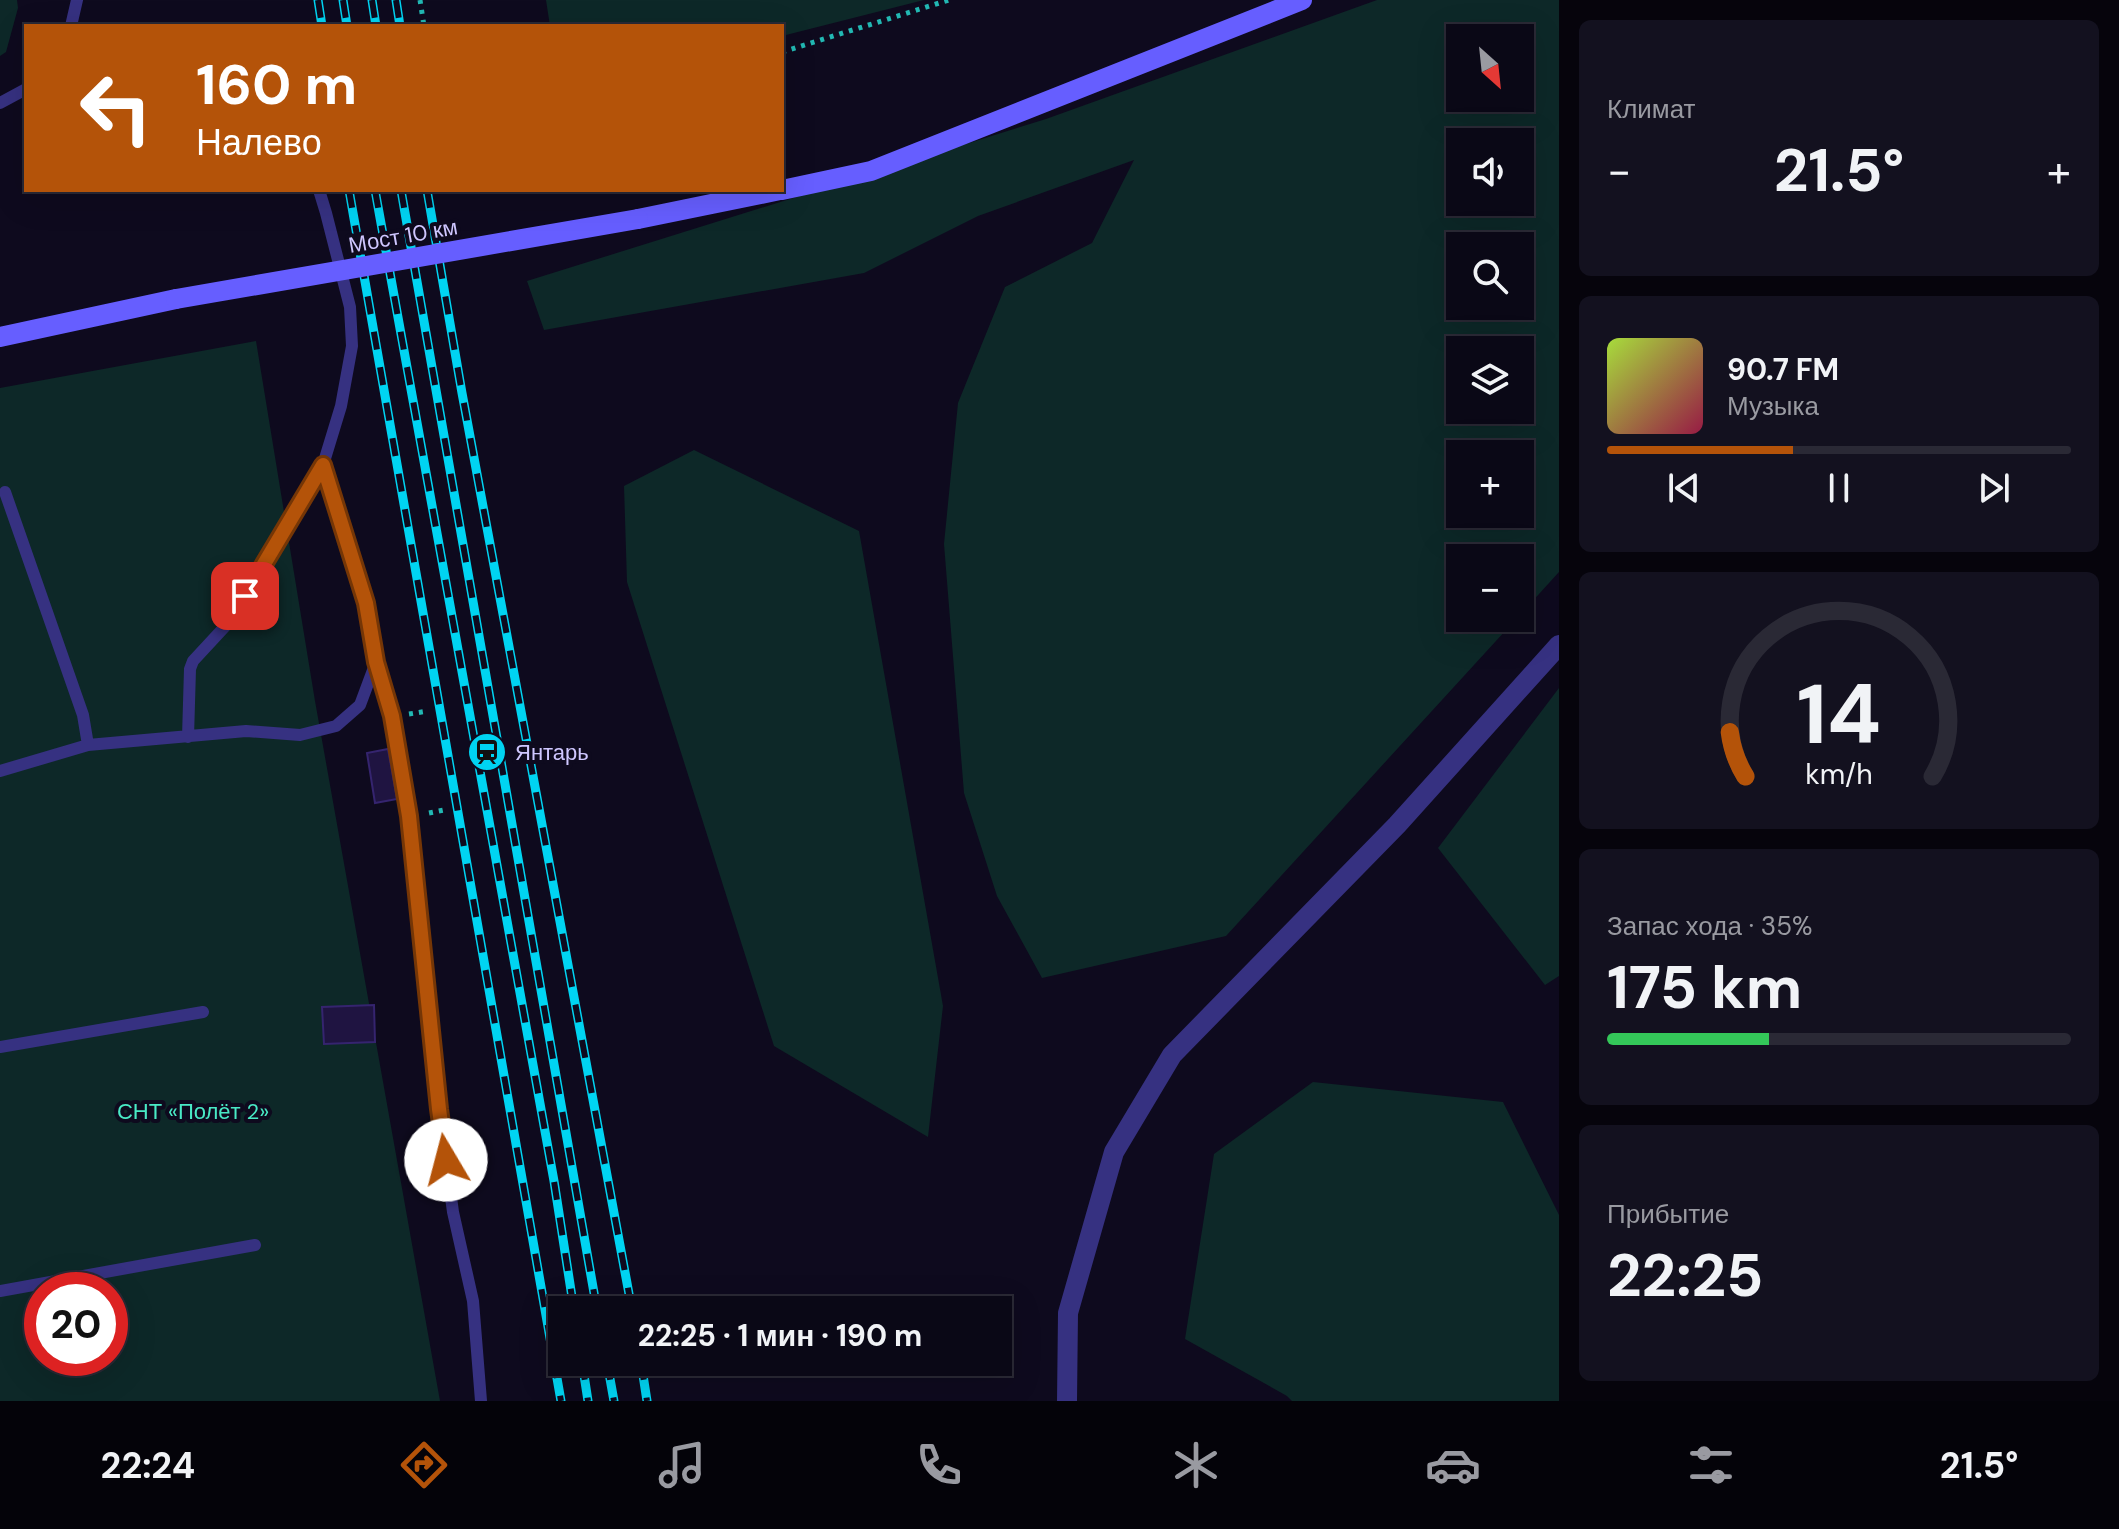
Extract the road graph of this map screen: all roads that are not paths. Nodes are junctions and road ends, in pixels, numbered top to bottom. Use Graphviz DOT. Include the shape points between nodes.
graph roads {
  1 [pos="77,0"];
  2 [pos="1302,0"];
  3 [pos="71,24"];
  4 [pos="24,90"];
  5 [pos="0,103"];
  6 [pos="784,189"];
  7 [pos="320,192"];
  8 [pos="771,192"];
  9 [pos="0,337"];
  10 [pos="323,465"];
  11 [pos="5,492"];
  12 [pos="1559,645"];
  13 [pos="376,662"];
  14 [pos="188,737"];
  15 [pos="88,745"];
  16 [pos="0,771"];
  17 [pos="203,1012"];
  18 [pos="0,1047"];
  19 [pos="255,1245"];
  20 [pos="0,1291"];
  21 [pos="481,1401"];
  22 [pos="1067,1401"];
  1 -- 3 [label="lane"];
  2 -- 6 [label="main road, Мост 10 км" via="871,171"];
  4 -- 5 [label="lane"];
  7 -- 10 [label="lane" via="350,307 352,346"];
  8 -- 9 [label="main road, Мост 10 км, bridge" via="176,299"];
  10 -- 13 [label="lane" via="366,603"];
  10 -- 14 [label="lane" via="231,620 193,661"];
  11 -- 15 [label="lane" via="83,715"];
  12 -- 22 [label="street" via="1397,825 1172,1055 1114,1152 1068,1313"];
  13 -- 14 [label="lane" via="360,705 336,726 300,735 246,731"];
  13 -- 21 [label="lane" via="392,716 409,816 439,1109 453,1212 473,1301"];
  14 -- 15 [label="lane"];
  15 -- 16 [label="lane"];
  17 -- 18 [label="lane"];
  19 -- 20 [label="lane"];
}
